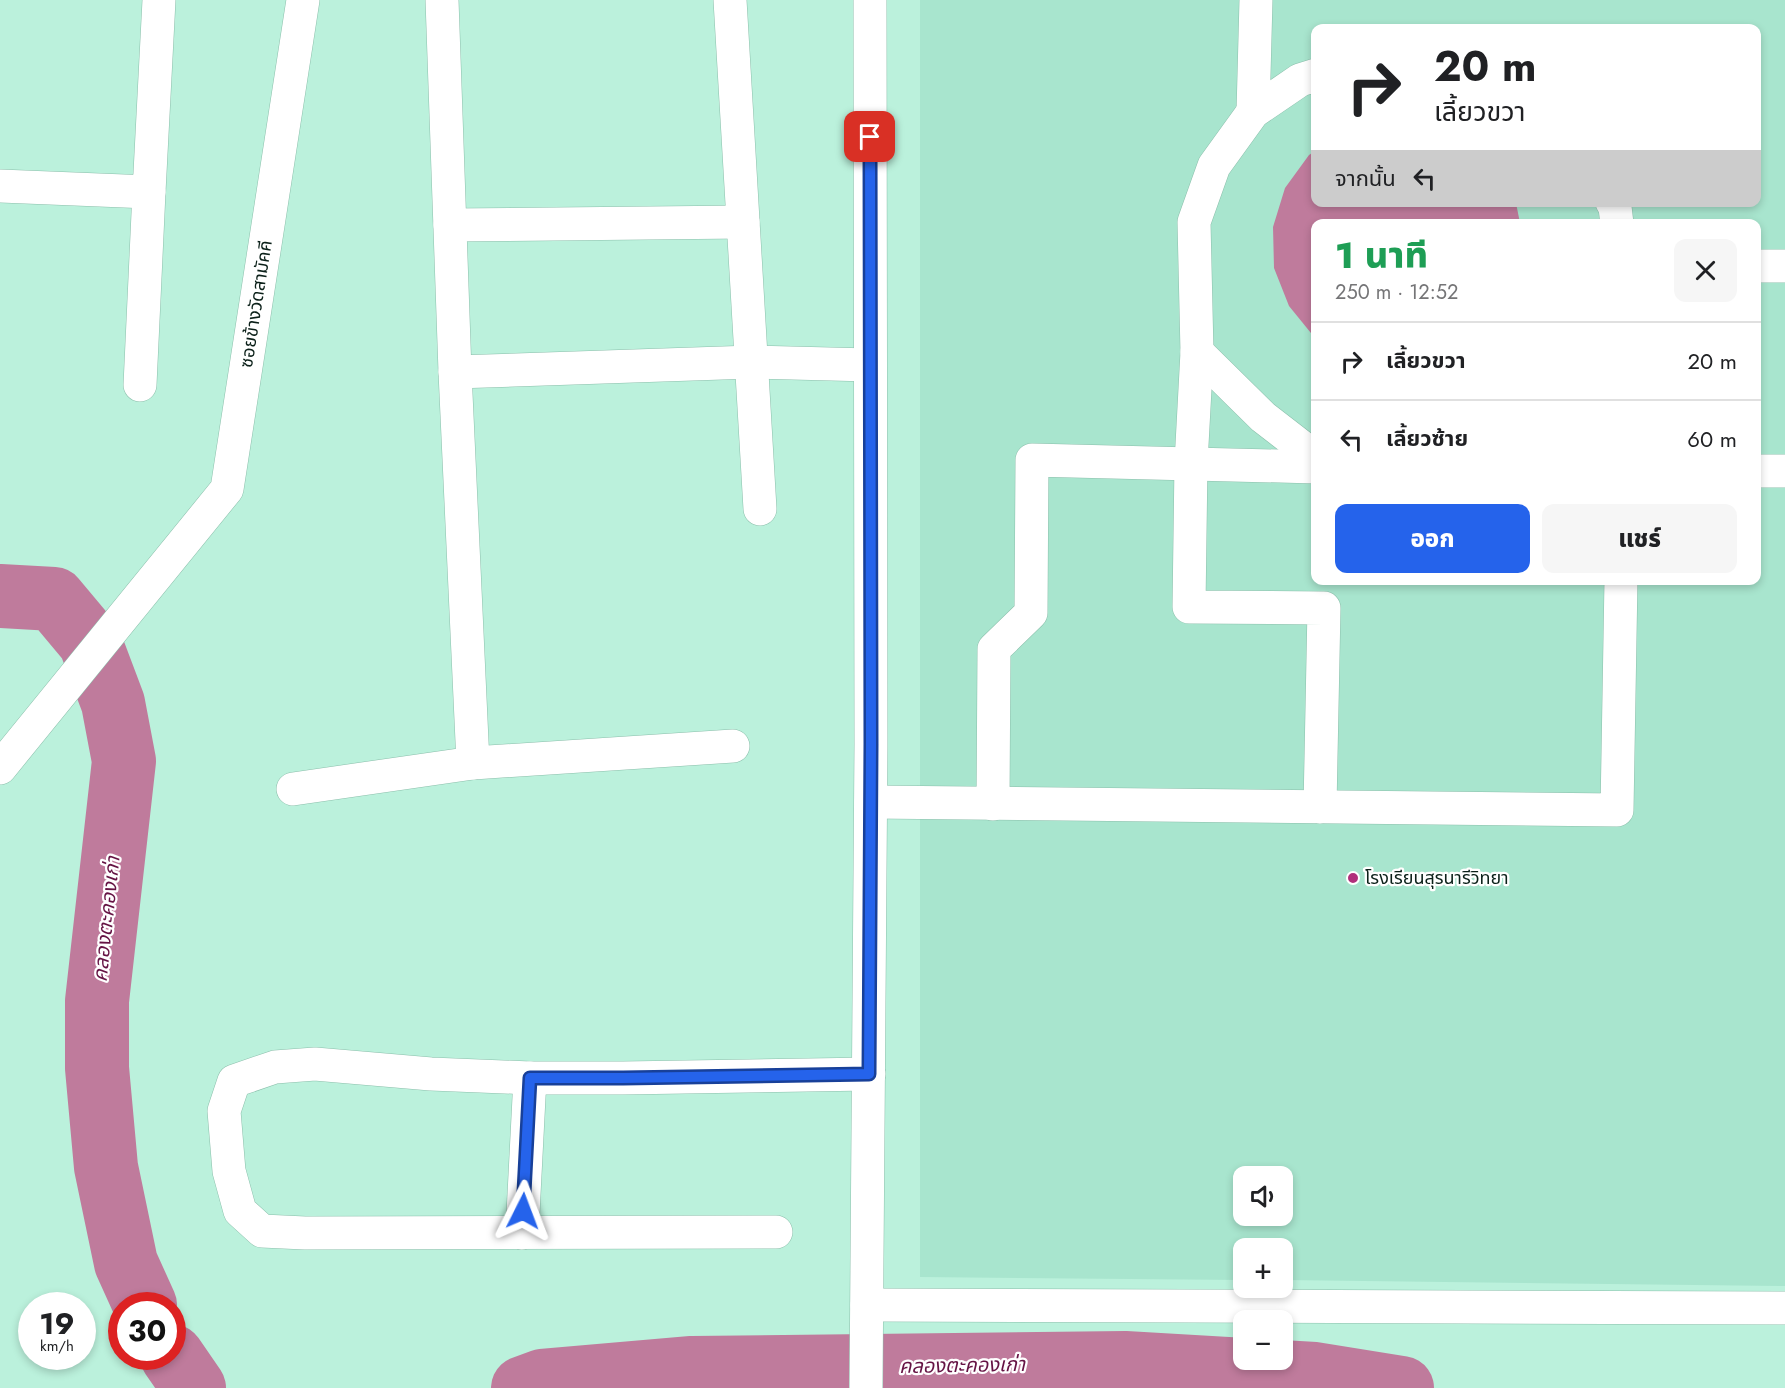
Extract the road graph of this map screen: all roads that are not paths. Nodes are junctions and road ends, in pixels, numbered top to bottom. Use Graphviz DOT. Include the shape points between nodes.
graph roads {
  1 [pos="159,0"];
  2 [pos="303,0"];
  3 [pos="442,0"];
  4 [pos="730,0"];
  5 [pos="870,0"];
  6 [pos="1256,0"];
  7 [pos="1311,77"];
  8 [pos="1253,112"];
  9 [pos="0,186"];
  10 [pos="149,192"];
  11 [pos="743,222"];
  12 [pos="450,225"];
  13 [pos="1761,266"];
  14 [pos="1785,266"];
  15 [pos="1197,352"];
  16 [pos="752,362"];
  17 [pos="870,365"];
  18 [pos="455,372"];
  19 [pos="140,385"];
  20 [pos="1311,454"];
  21 [pos="1191,463"];
  22 [pos="1311,467"];
  23 [pos="1761,471"];
  24 [pos="1785,471"];
  25 [pos="760,509"];
  26 [pos="1621,585"];
  27 [pos="733,746"];
  28 [pos="473,763"];
  29 [pos="0,768"];
  30 [pos="293,789"];
  31 [pos="871,802"];
  32 [pos="993,804"];
  33 [pos="1320,807"];
  34 [pos="869,1074"];
  35 [pos="530,1078"];
  36 [pos="776,1232"];
  37 [pos="522,1233"];
  38 [pos="1785,1308"];
  39 [pos="867,1312"];
  40 [pos="866,1388"];
  1 -- 10 [label="street"];
  2 -- 29 [label="street, ซอยข้างวัดสามัคคี" via="227,489"];
  3 -- 12 [label="street"];
  4 -- 11 [label="street"];
  5 -- 17 [label="street"];
  6 -- 8 [label="street"];
  7 -- 8 [label="street"];
  8 -- 15 [label="street" via="1214,166 1194,222"];
  9 -- 10 [label="street"];
  10 -- 19 [label="street"];
  11 -- 12 [label="street"];
  11 -- 16 [label="street"];
  12 -- 18 [label="street"];
  13 -- 14 [label="street"];
  15 -- 20 [label="street" via="1263,417"];
  15 -- 21 [label="street"];
  16 -- 17 [label="street"];
  16 -- 18 [label="street"];
  16 -- 25 [label="street"];
  17 -- 31 [label="street"];
  18 -- 28 [label="street"];
  21 -- 22 [label="street"];
  21 -- 32 [label="street" via="1032,460 1032,613 994,649"];
  21 -- 33 [label="street" via="1189,607 1324,608"];
  23 -- 24 [label="street"];
  26 -- 33 [label="street" via="1617,810"];
  27 -- 28 [label="street"];
  28 -- 30 [label="street"];
  31 -- 32 [label="street"];
  31 -- 34 [label="street"];
  32 -- 33 [label="street"];
  34 -- 35 [label="street"];
  34 -- 39 [label="street"];
  35 -- 37 [label="street"];
  35 -- 37 [label="street" via="315,1064 275,1068 234,1081 224,1111 229,1171 240,1211 262,1231"];
  36 -- 37 [label="street"];
  38 -- 39 [label="street"];
  39 -- 40 [label="street"];
}
